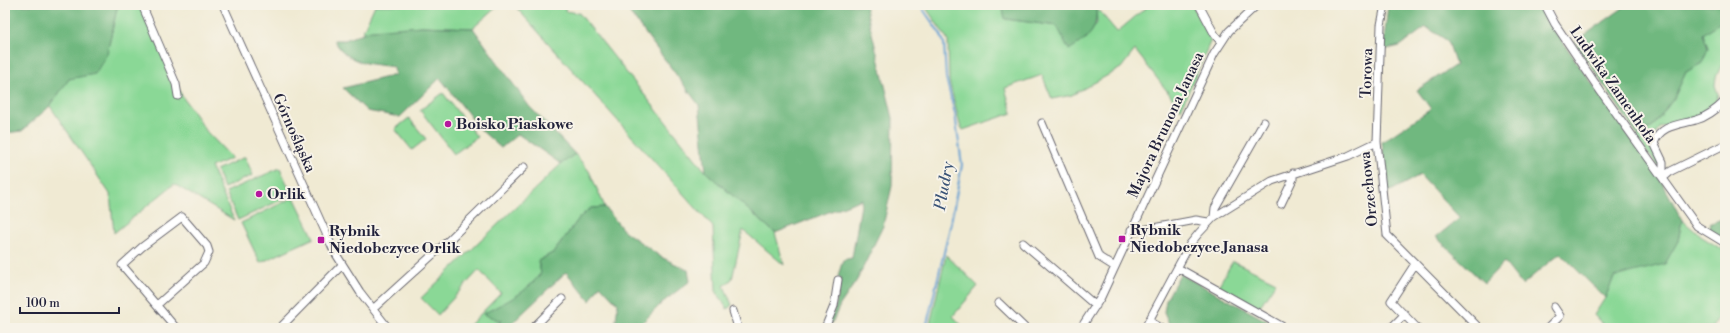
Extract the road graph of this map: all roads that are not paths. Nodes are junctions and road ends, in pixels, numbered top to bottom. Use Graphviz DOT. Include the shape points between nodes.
graph roads {
  1 [pos="142,5"];
  2 [pos="223,5"];
  3 [pos="1198,5"];
  4 [pos="1257,5"];
  5 [pos="1385,5"];
  6 [pos="1545,5"];
  7 [pos="1221,42"];
  8 [pos="178,96"];
  9 [pos="1725,101"];
  10 [pos="1264,122"];
  11 [pos="1042,123"];
  12 [pos="1377,142"];
  13 [pos="1724,145"];
  14 [pos="524,166"];
  15 [pos="1293,173"];
  16 [pos="1663,178"];
  17 [pos="1281,204"];
  18 [pos="1214,217"];
  19 [pos="1208,222"];
  20 [pos="1131,230"];
  21 [pos="1023,243"];
  22 [pos="1725,244"];
  23 [pos="1415,264"];
  24 [pos="342,265"];
  25 [pos="1115,267"];
  26 [pos="1178,268"];
  27 [pos="838,280"];
  28 [pos="562,299"];
  29 [pos="999,303"];
  30 [pos="157,305"];
  31 [pos="1096,306"];
  32 [pos="1554,308"];
  33 [pos="373,309"];
  34 [pos="733,311"];
  35 [pos="1405,314"];
  36 [pos="1149,321"];
  37 [pos="174,327"];
  38 [pos="280,328"];
  39 [pos="388,328"];
  40 [pos="533,328"];
  41 [pos="738,328"];
  42 [pos="825,328"];
  43 [pos="1026,328"];
  44 [pos="1081,328"];
  45 [pos="1145,328"];
  46 [pos="1161,328"];
  47 [pos="1285,328"];
  48 [pos="1391,328"];
  49 [pos="1417,328"];
  50 [pos="1479,328"];
  51 [pos="1548,328"];
  1 -- 8 [label="street" via="176,84"];
  2 -- 24 [label="street, Górnośląska"];
  3 -- 7 [label="street"];
  4 -- 7 [label="street, Majora Brunona Janasa"];
  5 -- 12 [label="street, Torowa" via="1381,25"];
  6 -- 16 [label="street, Ludwika Zamenhofa" via="1555,24"];
  7 -- 20 [label="street, Majora Brunona Janasa"];
  9 -- 16 [label="street, Ludwika Zamenhofa" via="1698,120 1661,130 1654,142 1663,162"];
  10 -- 18 [label="street" via="1215,208"];
  11 -- 25 [label="street" via="1099,257"];
  12 -- 15 [label="street, Orzechowa" via="1348,156"];
  12 -- 23 [label="street, Orzechowa" via="1387,235"];
  13 -- 16 [label="street" via="1671,171"];
  14 -- 33 [label="street" via="450,239"];
  15 -- 17 [label="street" via="1293,179"];
  15 -- 18 [label="street, Orzechowa" via="1272,181"];
  16 -- 22 [label="street, Ludwika Zamenhofa" via="1697,226"];
  18 -- 19 [label="street, Orzechowa"];
  19 -- 20 [label="street" via="1196,220"];
  19 -- 26 [label="street, Orzechowa" via="1195,238"];
  20 -- 25 [label="street, Majora Brunona Janasa"];
  21 -- 31 [label="street"];
  23 -- 35 [label="street" via="1392,301"];
  23 -- 50 [label="street, Orzechowa"];
  24 -- 33 [label="street, Górnośląska"];
  24 -- 38 [label="street"];
  25 -- 31 [label="street, Majora Brunona Janasa"];
  26 -- 36 [label="street, Orzechowa"];
  26 -- 47 [label="street"];
  27 -- 42 [label="street" via="834,306"];
  28 -- 40 [label="street"];
  29 -- 43 [label="street"];
  30 -- 30 [label="street" via="204,263 209,252 207,246 182,218 142,247 122,266"];
  30 -- 37 [label="street"];
  31 -- 44 [label="street, Majora Brunona Janasa"];
  32 -- 51 [label="street" via="1560,316"];
  33 -- 39 [label="street, Górnośląska"];
  34 -- 41 [label="street"];
  35 -- 48 [label="street"];
  35 -- 49 [label="street"];
  36 -- 45 [label="street, Orzechowa"];
  36 -- 46 [label="street"];
}
